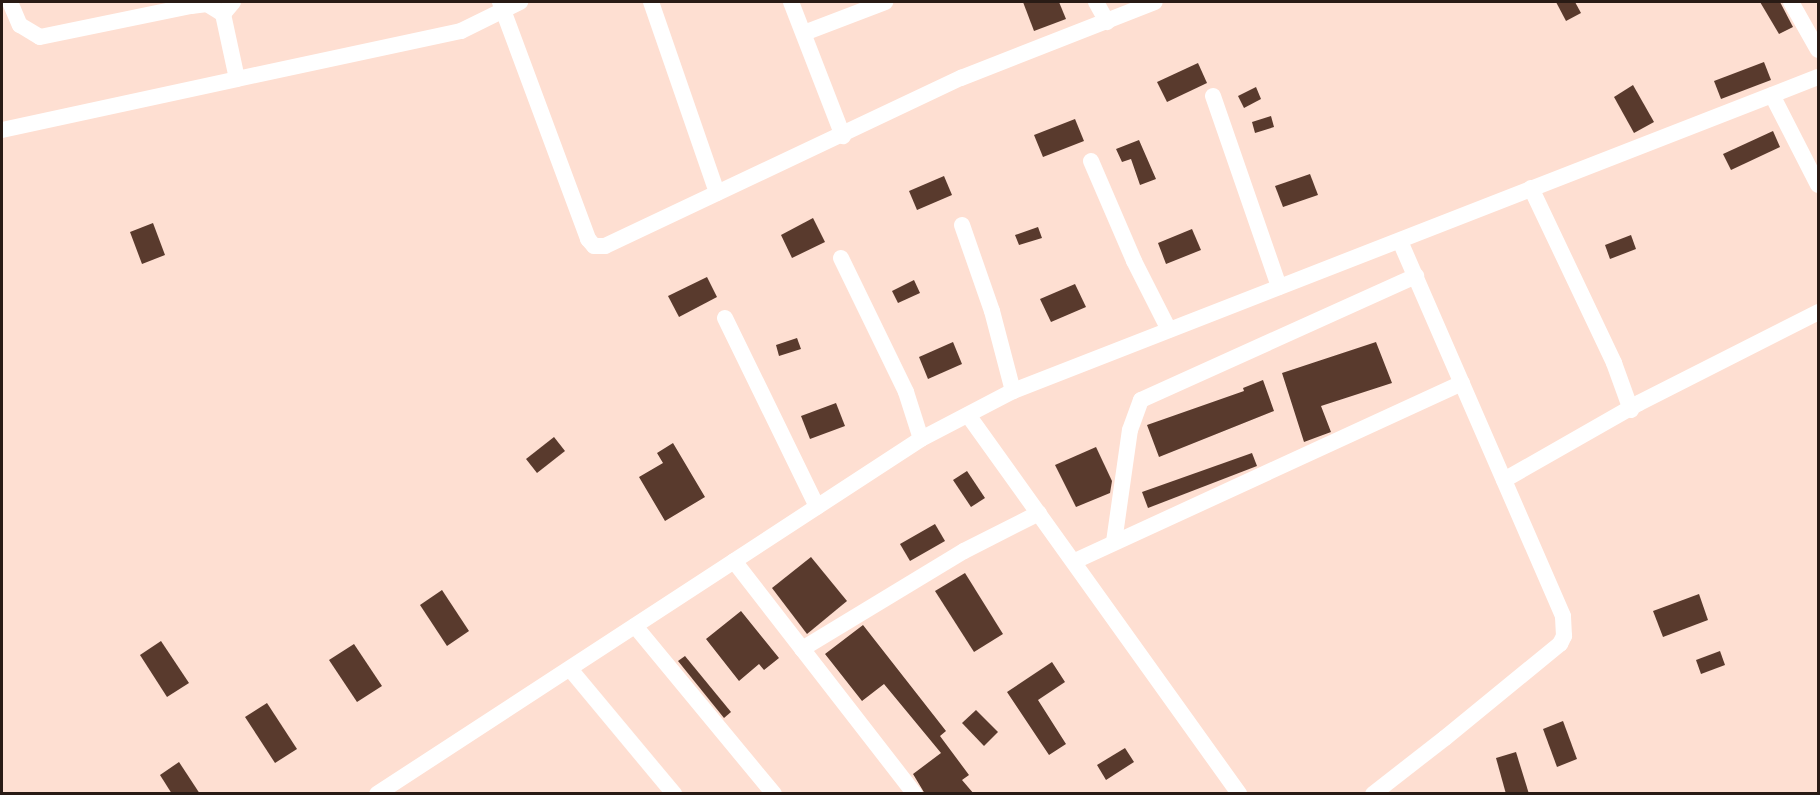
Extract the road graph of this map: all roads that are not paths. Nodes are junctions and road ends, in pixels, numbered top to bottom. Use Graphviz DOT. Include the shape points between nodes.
graph roads {
  1 [pos="10,2"];
  2 [pos="520,2"];
  3 [pos="651,2"];
  4 [pos="791,2"];
  5 [pos="885,2"];
  6 [pos="1096,2"];
  7 [pos="1155,2"];
  8 [pos="1791,2"];
  9 [pos="501,5"];
  10 [pos="228,8"];
  11 [pos="1107,22"];
  12 [pos="804,33"];
  13 [pos="1818,50"];
  14 [pos="1818,77"];
  15 [pos="237,79"];
  16 [pos="1772,95"];
  17 [pos="1212,96"];
  18 [pos="2,130"];
  19 [pos="843,136"];
  20 [pos="1091,161"];
  21 [pos="1818,185"];
  22 [pos="1531,188"];
  23 [pos="717,193"];
  24 [pos="962,225"];
  25 [pos="1400,241"];
  26 [pos="841,258"];
  27 [pos="1416,276"];
  28 [pos="1279,287"];
  29 [pos="1818,312"];
  30 [pos="725,318"];
  31 [pos="1169,330"];
  32 [pos="1462,383"];
  33 [pos="1012,391"];
  34 [pos="1631,410"];
  35 [pos="968,415"];
  36 [pos="921,439"];
  37 [pos="1504,480"];
  38 [pos="817,507"];
  39 [pos="1039,513"];
  40 [pos="1114,542"];
  41 [pos="734,561"];
  42 [pos="1074,561"];
  43 [pos="634,626"];
  44 [pos="802,649"];
  45 [pos="570,669"];
  46 [pos="377,794"];
  47 [pos="674,794"];
  48 [pos="774,794"];
  49 [pos="915,794"];
  50 [pos="1239,794"];
  51 [pos="1372,794"];
  1 -- 10 [label="street" via="20,25 40,37 191,6"];
  2 -- 9 [label="street"];
  3 -- 23 [label="street"];
  4 -- 12 [label="street"];
  5 -- 12 [label="street"];
  6 -- 11 [label="street"];
  7 -- 11 [label="street"];
  8 -- 13 [label="street"];
  9 -- 15 [label="street" via="461,31"];
  9 -- 23 [label="street" via="594,246 617,243"];
  10 -- 15 [label="street"];
  11 -- 19 [label="street" via="962,78"];
  12 -- 19 [label="street"];
  14 -- 16 [label="street"];
  15 -- 18 [label="street"];
  16 -- 21 [label="street"];
  16 -- 22 [label="street"];
  17 -- 28 [label="street"];
  19 -- 23 [label="street"];
  20 -- 31 [label="street"];
  22 -- 25 [label="street"];
  22 -- 34 [label="street" via="1614,363"];
  24 -- 33 [label="street" via="992,311"];
  25 -- 27 [label="street"];
  25 -- 28 [label="street"];
  26 -- 36 [label="street" via="906,392"];
  27 -- 32 [label="street"];
  27 -- 40 [label="street" via="1142,400 1130,430"];
  28 -- 31 [label="street"];
  29 -- 34 [label="street"];
  30 -- 38 [label="street"];
  31 -- 33 [label="street"];
  32 -- 37 [label="street"];
  32 -- 40 [label="street"];
  33 -- 35 [label="street"];
  34 -- 37 [label="street"];
  35 -- 36 [label="street"];
  35 -- 39 [label="street"];
  36 -- 38 [label="street"];
  37 -- 51 [label="street" via="1563,616 1564,636 1560,644 1525,673"];
  38 -- 41 [label="street"];
  39 -- 42 [label="street"];
  39 -- 44 [label="street" via="964,551"];
  40 -- 42 [label="street"];
  41 -- 43 [label="street"];
  41 -- 44 [label="street"];
  42 -- 50 [label="street"];
  43 -- 45 [label="street"];
  43 -- 48 [label="street"];
  44 -- 49 [label="street"];
  45 -- 46 [label="street"];
  45 -- 47 [label="street"];
}
